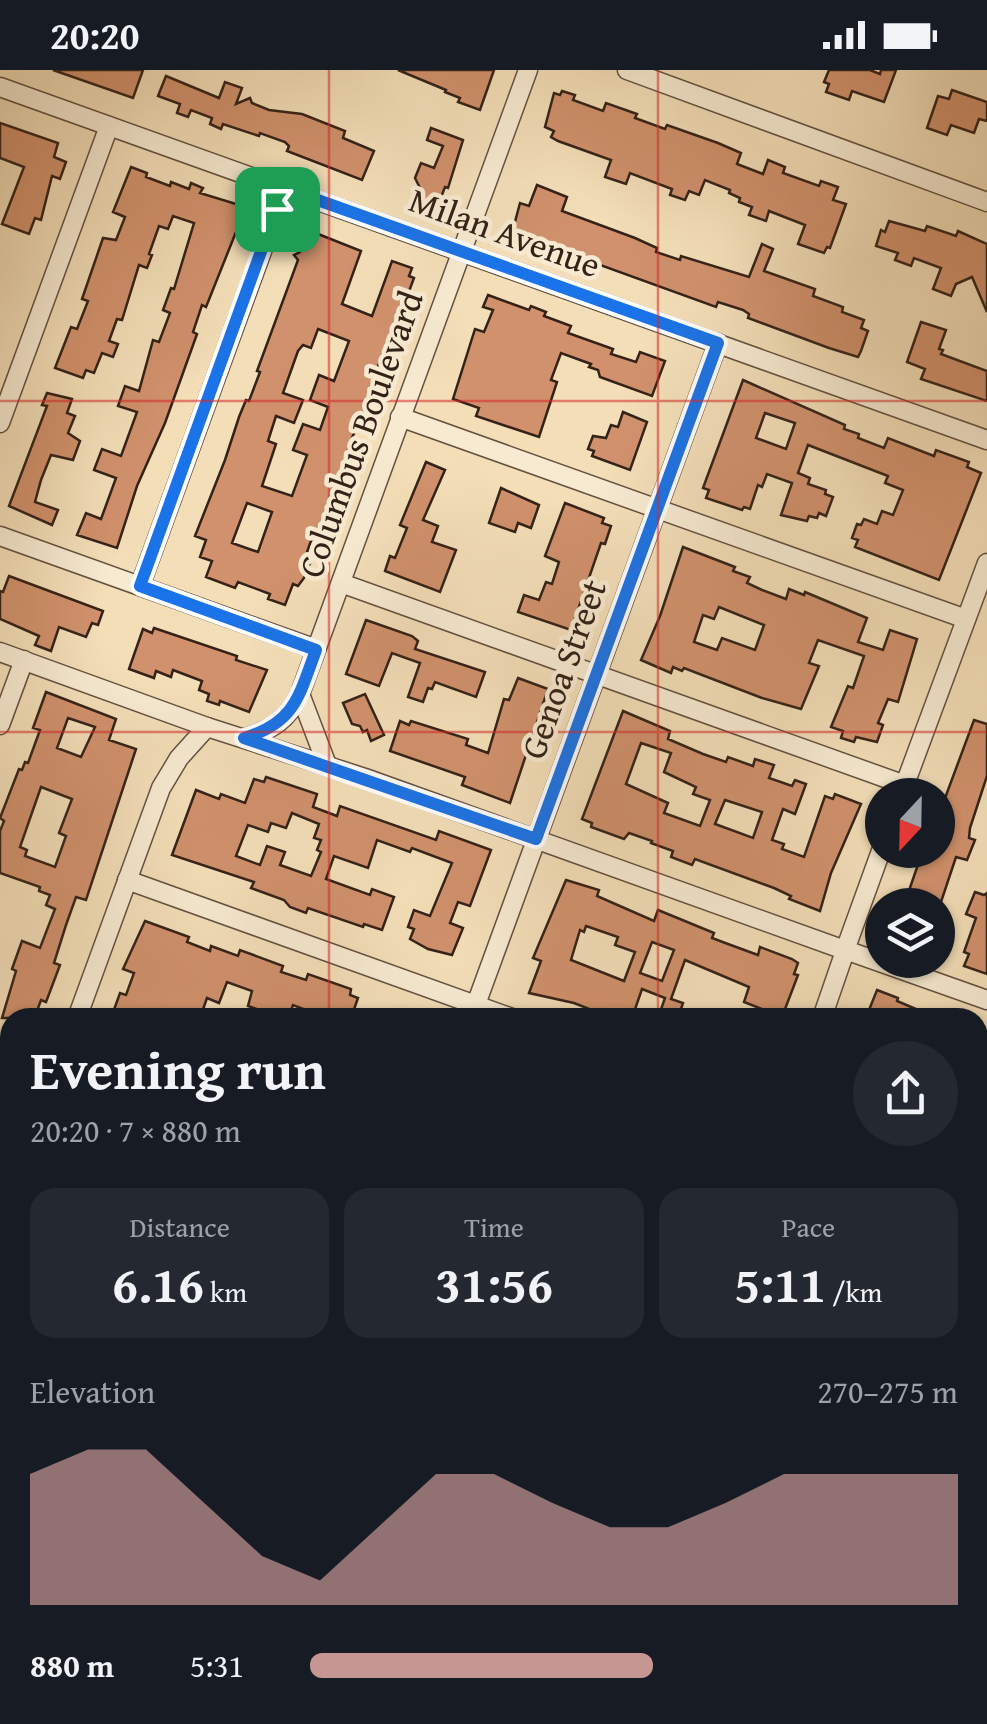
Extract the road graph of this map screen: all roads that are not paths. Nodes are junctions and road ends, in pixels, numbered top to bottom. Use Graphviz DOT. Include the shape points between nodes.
graph roads {
  1 [pos="528,70"];
  2 [pos="627,70"];
  3 [pos="0,87"];
  4 [pos="109,126"];
  5 [pos="284,188"];
  6 [pos="987,202"];
  7 [pos="462,252"];
  8 [pos="718,343"];
  9 [pos="400,417"];
  10 [pos="0,423"];
  11 [pos="987,440"];
  12 [pos="656,508"];
  13 [pos="0,536"];
  14 [pos="987,563"];
  15 [pos="341,583"];
  16 [pos="140,586"];
  17 [pos="966,619"];
  18 [pos="316,650"];
  19 [pos="0,652"];
  20 [pos="24,660"];
  21 [pos="595,674"];
  22 [pos="300,694"];
  23 [pos="0,726"];
  24 [pos="208,726"];
  25 [pos="244,738"];
  26 [pos="327,764"];
  27 [pos="871,778"];
  28 [pos="907,778"];
  29 [pos="536,839"];
  30 [pos="875,868"];
  31 [pos="127,880"];
  32 [pos="846,950"];
  33 [pos="987,1000"];
  34 [pos="82,1008"];
  35 [pos="465,1008"];
  36 [pos="474,1008"];
  37 [pos="826,1008"];
  1 -- 7 [label="street, Columbus Boulevard"];
  2 -- 6 [label="street"];
  3 -- 4 [label="street, Milan Avenue"];
  4 -- 5 [label="street, Milan Avenue"];
  4 -- 10 [label="street"];
  5 -- 7 [label="street, Milan Avenue"];
  5 -- 16 [label="street"];
  7 -- 8 [label="street, Milan Avenue"];
  7 -- 9 [label="street, Columbus Boulevard"];
  8 -- 11 [label="street, Milan Avenue"];
  8 -- 12 [label="street, Genoa Street"];
  9 -- 12 [label="street"];
  9 -- 15 [label="street, Columbus Boulevard"];
  12 -- 17 [label="street"];
  12 -- 21 [label="street, Genoa Street"];
  13 -- 16 [label="street"];
  14 -- 17 [label="street"];
  15 -- 18 [label="street, Columbus Boulevard"];
  15 -- 21 [label="street"];
  16 -- 18 [label="street"];
  17 -- 28 [label="street"];
  18 -- 22 [label="street, Columbus Boulevard"];
  19 -- 20 [label="street"];
  20 -- 23 [label="street"];
  20 -- 24 [label="street"];
  21 -- 27 [label="street"];
  21 -- 29 [label="street, Genoa Street"];
  22 -- 25 [label="street, Columbus Boulevard" via="277,726"];
  22 -- 26 [label="street"];
  24 -- 25 [label="street"];
  24 -- 31 [label="street" via="168,775"];
  25 -- 26 [label="street"];
  26 -- 29 [label="street"];
  29 -- 32 [label="street"];
  29 -- 36 [label="street, Genoa Street"];
  30 -- 32 [label="street"];
  31 -- 34 [label="street"];
  31 -- 35 [label="street"];
  32 -- 33 [label="street"];
  32 -- 37 [label="street"];
}
